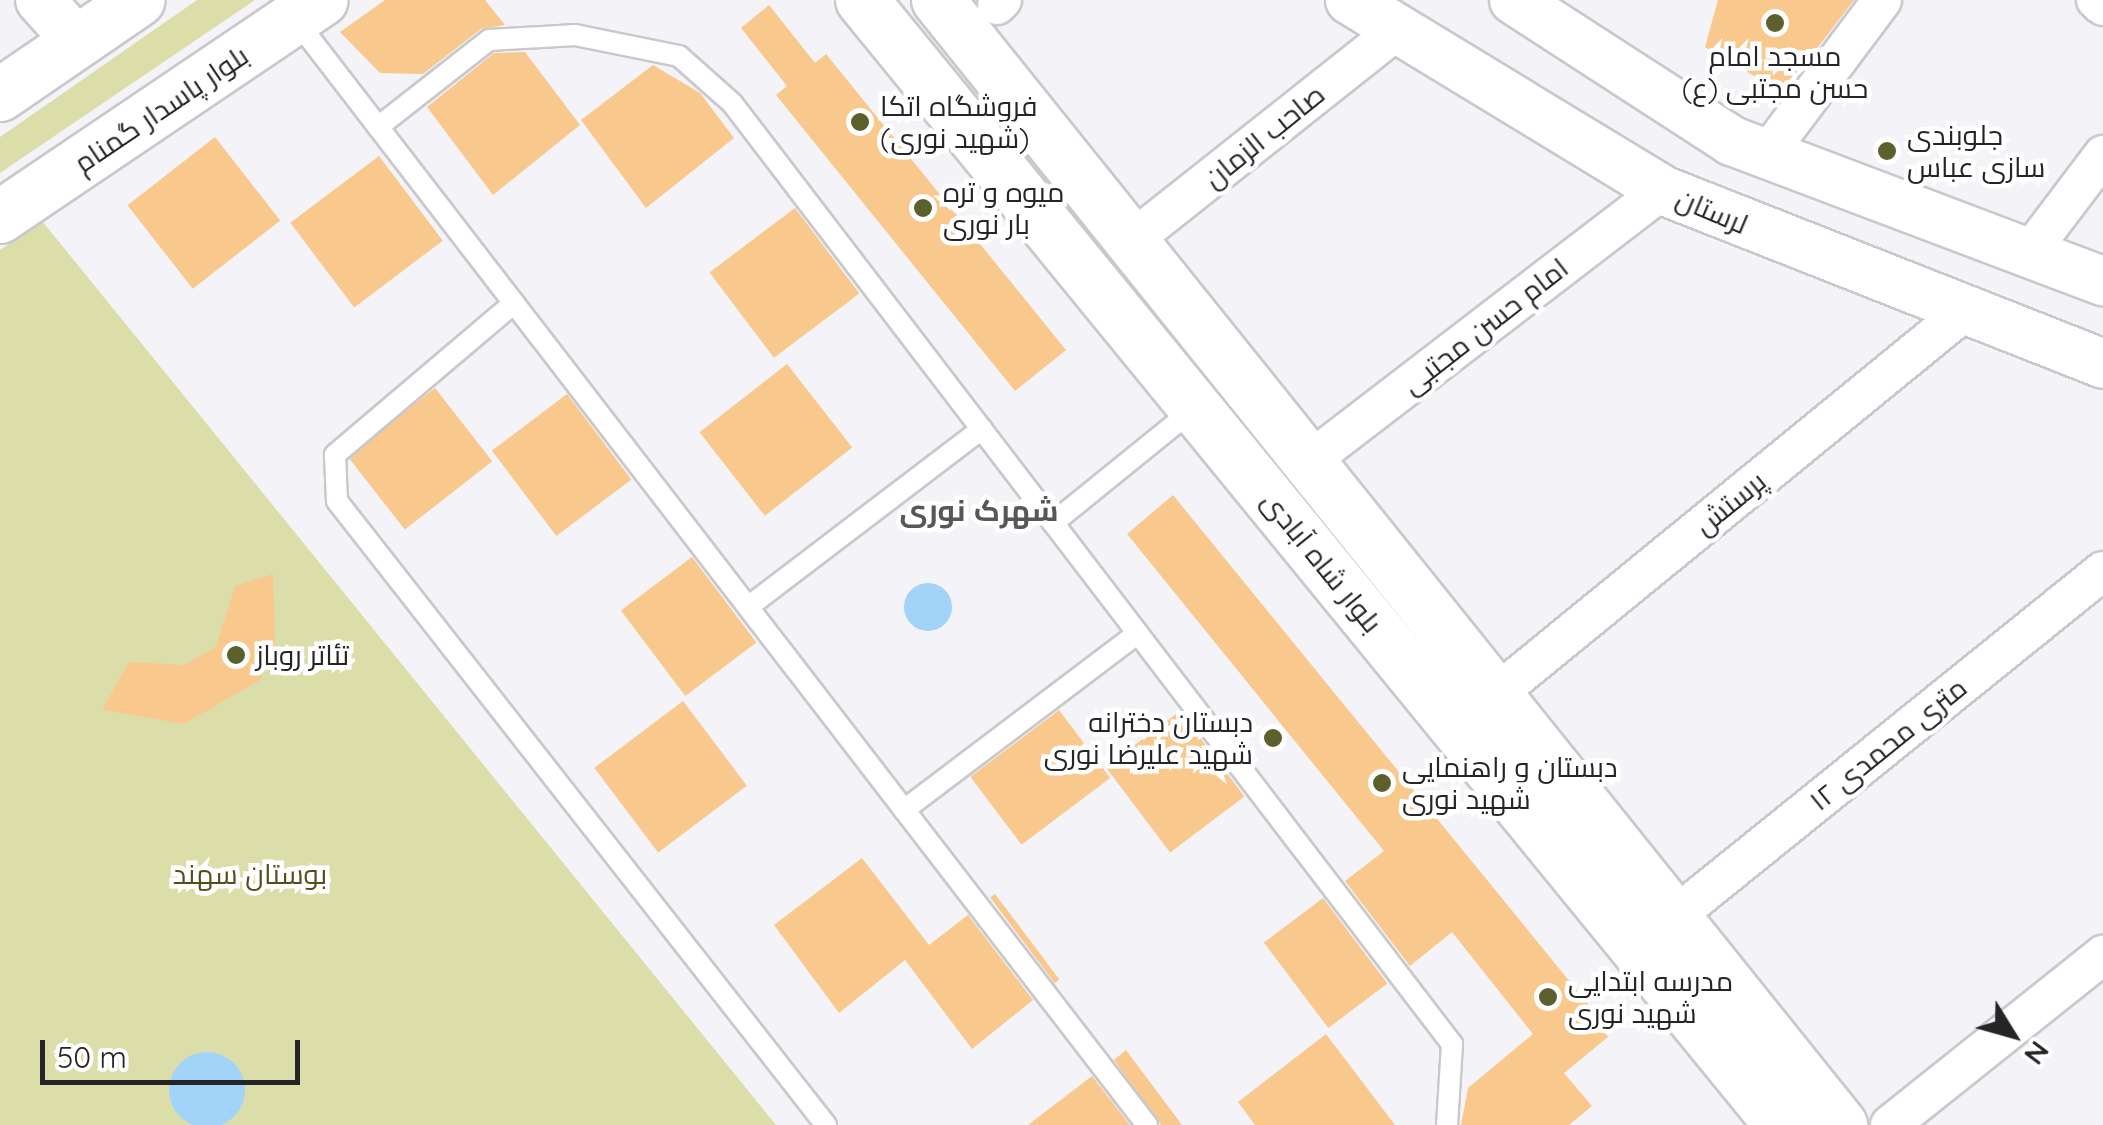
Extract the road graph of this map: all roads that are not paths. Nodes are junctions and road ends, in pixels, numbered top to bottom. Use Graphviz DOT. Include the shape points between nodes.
graph roads {
  1 [pos="40,0"];
  2 [pos="139,0"];
  3 [pos="862,0"];
  4 [pos="938,0"];
  5 [pos="1350,0"];
  6 [pos="1514,0"];
  7 [pos="1882,0"];
  8 [pos="2096,0"];
  9 [pos="2103,6"];
  10 [pos="308,10"];
  11 [pos="1397,30"];
  12 [pos="78,42"];
  13 [pos="0,95"];
  14 [pos="378,128"];
  15 [pos="1767,154"];
  16 [pos="2103,155"];
  17 [pos="1662,190"];
  18 [pos="0,217"];
  19 [pos="1131,242"];
  20 [pos="2029,253"];
  21 [pos="2103,281"];
  22 [pos="514,303"];
  23 [pos="1965,311"];
  24 [pos="2103,364"];
  25 [pos="1196,407"];
  26 [pos="982,429"];
  27 [pos="1308,462"];
  28 [pos="1053,523"];
  29 [pos="2103,571"];
  30 [pos="748,607"];
  31 [pos="1138,633"];
  32 [pos="1495,696"];
  33 [pos="904,810"];
  34 [pos="1674,917"];
  35 [pos="2103,955"];
  36 [pos="826,1125"];
  37 [pos="1146,1125"];
  38 [pos="1446,1125"];
  39 [pos="1781,1125"];
  40 [pos="1841,1125"];
  41 [pos="1890,1125"];
  1 -- 12 [label="street"];
  2 -- 12 [label="main road"];
  3 -- 25 [label="main road, بلوار شاه آبادی"];
  4 -- 19 [label="main road, بلوار شاه آبادی"];
  5 -- 11 [label="street, لرستان"];
  6 -- 15 [label="street"];
  7 -- 15 [label="street"];
  8 -- 9 [label="street"];
  10 -- 14 [label="lane"];
  10 -- 18 [label="main road, بلوار پاسدار گمنام"];
  11 -- 17 [label="street, لرستان"];
  11 -- 19 [label="street, صاحب الزمان"];
  12 -- 13 [label="main road"];
  14 -- 22 [label="lane"];
  14 -- 26 [label="lane" via="490,40 575,35 679,56 732,103"];
  15 -- 20 [label="street"];
  16 -- 20 [label="street"];
  17 -- 23 [label="street, لرستان"];
  17 -- 27 [label="street, امام حسن مجتبی"];
  19 -- 27 [label="main road, بلوار شاه آبادی"];
  20 -- 21 [label="street"];
  22 -- 30 [label="lane"];
  22 -- 36 [label="lane" via="335,455 337,501"];
  23 -- 24 [label="street, لرستان"];
  23 -- 32 [label="street, پرستش"];
  25 -- 28 [label="lane"];
  25 -- 39 [label="main road, بلوار شاه آبادی"];
  26 -- 28 [label="lane"];
  26 -- 30 [label="lane"];
  27 -- 32 [label="main road, بلوار شاه آبادی"];
  28 -- 31 [label="lane"];
  29 -- 34 [label="street, ۱۲ متری محمدی"];
  30 -- 33 [label="lane"];
  31 -- 33 [label="lane"];
  31 -- 38 [label="lane" via="1452,1044"];
  32 -- 34 [label="main road, بلوار شاه آبادی"];
  33 -- 37 [label="lane"];
  34 -- 40 [label="main road, بلوار شاه آبادی"];
  35 -- 41 [label="street"];
}
